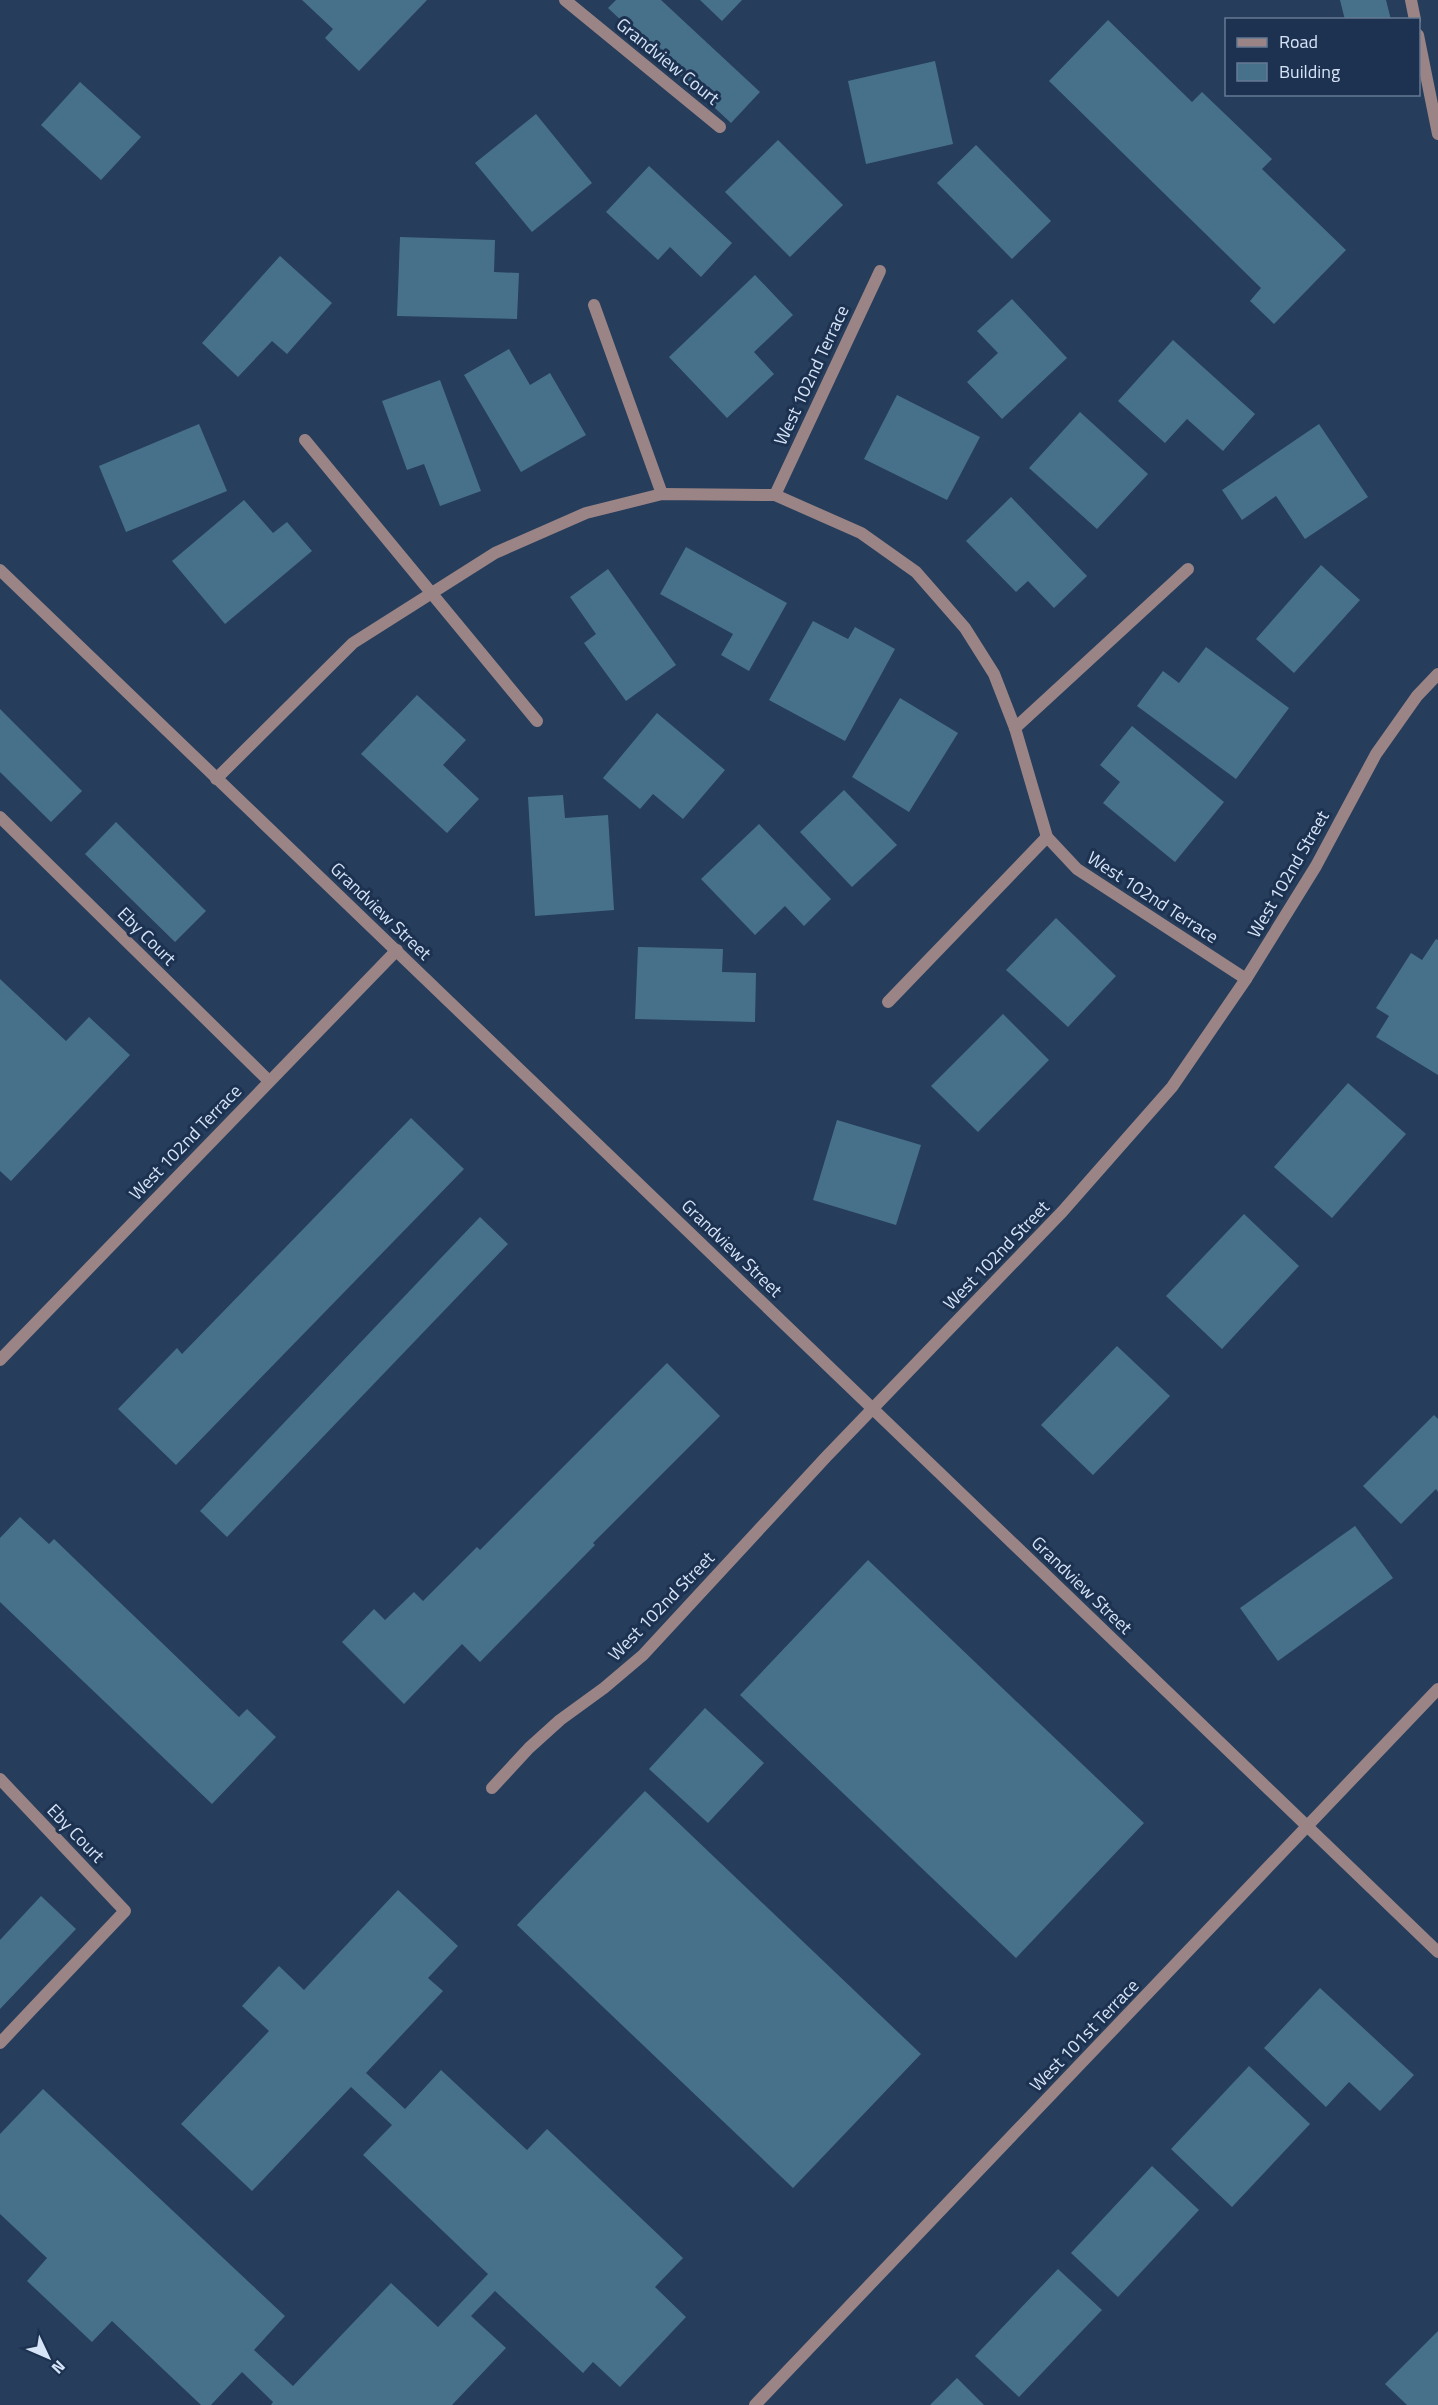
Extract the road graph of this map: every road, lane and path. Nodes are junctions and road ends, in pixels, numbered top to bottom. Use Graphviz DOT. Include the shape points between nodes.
graph roads {
  1 [pos="566,0"];
  2 [pos="1411,0"];
  3 [pos="1415,18"];
  4 [pos="1420,40"];
  5 [pos="720,127"];
  6 [pos="1438,134"];
  7 [pos="880,271"];
  8 [pos="594,305"];
  9 [pos="304,440"];
  10 [pos="662,494"];
  11 [pos="774,495"];
  12 [pos="1188,569"];
  13 [pos="0,570"];
  14 [pos="432,594"];
  15 [pos="1438,674"];
  16 [pos="537,721"];
  17 [pos="1015,728"];
  18 [pos="216,779"];
  19 [pos="0,817"];
  20 [pos="1047,837"];
  21 [pos="397,950"];
  22 [pos="1246,979"];
  23 [pos="888,1002"];
  24 [pos="268,1081"];
  25 [pos="0,1360"];
  26 [pos="874,1409"];
  27 [pos="1438,1689"];
  28 [pos="0,1779"];
  29 [pos="492,1788"];
  30 [pos="1308,1826"];
  31 [pos="1438,1952"];
  32 [pos="0,2043"];
  33 [pos="755,2405"];
  1 -- 5 [label="street, Grandview Court"];
  2 -- 3 [label="street"];
  4 -- 6 [label="street"];
  7 -- 11 [label="street, West 102nd Terrace"];
  8 -- 10 [label="street"];
  9 -- 14 [label="street"];
  10 -- 11 [label="street, West 102nd Terrace"];
  10 -- 14 [label="street, West 102nd Terrace" via="586,513 495,553"];
  11 -- 17 [label="street, West 102nd Terrace" via="861,533 916,572 965,628 994,674"];
  12 -- 17 [label="street"];
  13 -- 18 [label="street, Grandview Street"];
  14 -- 16 [label="street"];
  14 -- 18 [label="street, West 102nd Terrace" via="353,643"];
  15 -- 22 [label="street, West 102nd Street" via="1417,696 1376,754 1316,866"];
  17 -- 20 [label="street, West 102nd Terrace"];
  18 -- 21 [label="street, Grandview Street"];
  19 -- 24 [label="street, Eby Court"];
  20 -- 22 [label="street, West 102nd Terrace" via="1077,869"];
  20 -- 23 [label="street"];
  21 -- 24 [label="street, West 102nd Terrace"];
  21 -- 26 [label="street, Grandview Street"];
  22 -- 26 [label="street, West 102nd Street" via="1172,1087 1062,1212"];
  24 -- 25 [label="street, West 102nd Terrace"];
  26 -- 29 [label="street, West 102nd Street" via="643,1655 560,1720"];
  26 -- 30 [label="street, Grandview Street"];
  27 -- 30 [label="street, West 101st Terrace"];
  28 -- 32 [label="street, Eby Court" via="125,1911"];
  30 -- 31 [label="street, Grandview Street"];
  30 -- 33 [label="street, West 101st Terrace"];
}
